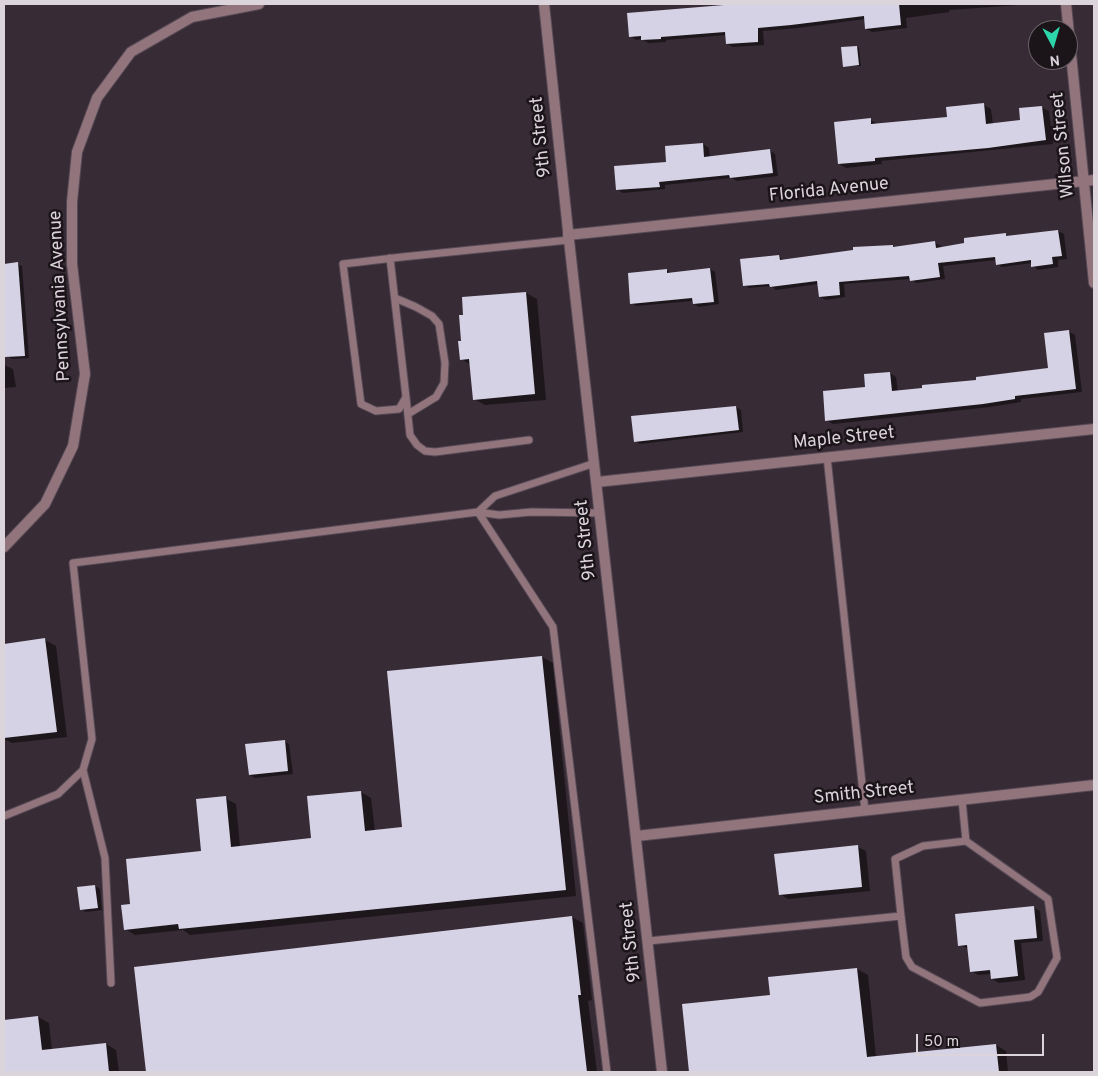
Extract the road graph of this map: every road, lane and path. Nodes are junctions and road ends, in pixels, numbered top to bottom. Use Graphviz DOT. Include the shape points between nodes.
graph roads {
  1 [pos="258,4"];
  2 [pos="544,4"];
  3 [pos="1066,4"];
  4 [pos="1089,180"];
  5 [pos="568,238"];
  6 [pos="390,258"];
  7 [pos="1094,283"];
  8 [pos="395,298"];
  9 [pos="406,397"];
  10 [pos="408,414"];
  11 [pos="1094,429"];
  12 [pos="530,440"];
  13 [pos="827,457"];
  14 [pos="595,463"];
  15 [pos="597,482"];
  16 [pos="478,512"];
  17 [pos="600,512"];
  18 [pos="4,547"];
  19 [pos="83,770"];
  20 [pos="1094,785"];
  21 [pos="962,800"];
  22 [pos="866,811"];
  23 [pos="4,816"];
  24 [pos="636,836"];
  25 [pos="966,841"];
  26 [pos="901,916"];
  27 [pos="648,942"];
  28 [pos="111,983"];
  29 [pos="607,1072"];
  30 [pos="662,1072"];
  1 -- 18 [label="street, Pennsylvania Avenue" via="192,17 131,52 97,98 77,152 72,202 72,264 85,374 73,446 45,504"];
  2 -- 5 [label="street, 9th Street"];
  3 -- 4 [label="street, Wilson Street"];
  4 -- 5 [label="street, Florida Avenue"];
  4 -- 7 [label="street, Wilson Street"];
  5 -- 6 [label="lane"];
  5 -- 14 [label="street, 9th Street"];
  6 -- 8 [label="lane"];
  6 -- 9 [label="lane" via="343,264 361,404 376,411 399,409"];
  8 -- 9 [label="lane"];
  8 -- 10 [label="lane" via="416,306 440,324 445,363 444,383 436,397"];
  9 -- 10 [label="lane"];
  10 -- 12 [label="lane" via="410,435 425,451"];
  11 -- 13 [label="street, Maple Street"];
  13 -- 15 [label="street, Maple Street"];
  13 -- 22 [label="lane"];
  14 -- 15 [label="street, 9th Street"];
  14 -- 16 [label="lane" via="495,496"];
  15 -- 17 [label="street, 9th Street"];
  16 -- 17 [label="lane" via="500,515"];
  16 -- 19 [label="lane" via="74,563 92,739"];
  16 -- 29 [label="lane" via="553,628"];
  17 -- 24 [label="street, 9th Street"];
  19 -- 23 [label="lane" via="58,794"];
  19 -- 28 [label="lane" via="105,858"];
  20 -- 21 [label="street, Smith Street"];
  21 -- 22 [label="street, Smith Street"];
  21 -- 25 [label="lane"];
  22 -- 24 [label="street, Smith Street"];
  24 -- 27 [label="street, 9th Street"];
  25 -- 26 [label="lane" via="923,846 895,859"];
  25 -- 26 [label="lane" via="1048,899 1057,958 1038,992 1030,997 980,1003 912,967 906,957"];
  26 -- 27 [label="lane"];
  27 -- 30 [label="street, 9th Street"];
}
